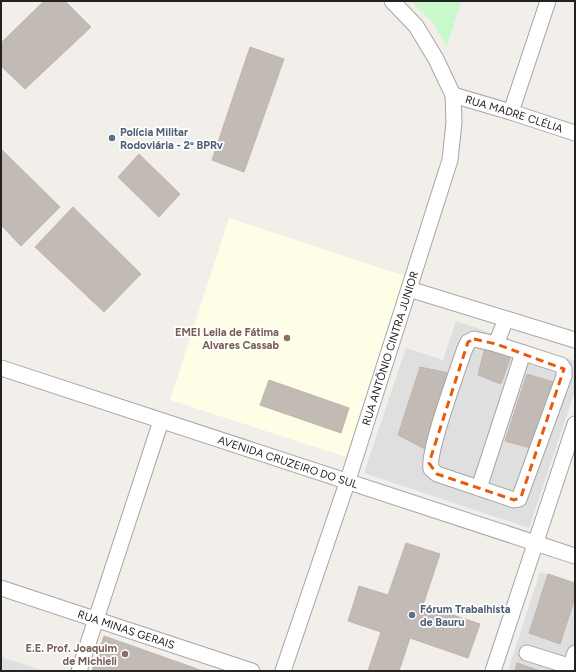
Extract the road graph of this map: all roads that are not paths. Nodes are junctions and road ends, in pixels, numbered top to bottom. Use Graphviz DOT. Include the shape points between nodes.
graph roads {
  1 [pos="392,1"];
  2 [pos="548,1"];
  3 [pos="453,95"];
  4 [pos="511,112"];
  5 [pos="575,134"];
  6 [pos="409,289"];
  7 [pos="506,319"];
  8 [pos="575,340"];
  9 [pos="496,344"];
  10 [pos="524,353"];
  11 [pos="1,368"];
  12 [pos="161,421"];
  13 [pos="575,424"];
  14 [pos="348,480"];
  15 [pos="479,488"];
  16 [pos="535,542"];
  17 [pos="575,556"];
  18 [pos="1,588"];
  19 [pos="96,619"];
  20 [pos="527,653"];
  21 [pos="573,663"];
  22 [pos="78,671"];
  23 [pos="252,671"];
  24 [pos="283,671"];
  25 [pos="493,671"];
  1 -- 3 [label="street, RUA ANTÔNIO CINTRA JUNIOR" via="416,26 436,59"];
  2 -- 4 [label="street"];
  3 -- 4 [label="street, RUA MADRE CLÉLIA"];
  3 -- 6 [label="street, RUA ANTÔNIO CINTRA JUNIOR" via="454,122 450,160"];
  4 -- 5 [label="street, RUA MADRE CLÉLIA"];
  6 -- 7 [label="street"];
  6 -- 14 [label="street, RUA ANTÔNIO CINTRA JUNIOR"];
  7 -- 8 [label="street"];
  7 -- 9 [label="street"];
  9 -- 10 [label="street"];
  9 -- 15 [label="street" via="474,339 468,342 429,463 430,469 437,474"];
  10 -- 15 [label="street"];
  10 -- 15 [label="street" via="561,365 564,376 521,496 514,500"];
  11 -- 12 [label="street, AVENIDA CRUZEIRO DO SUL"];
  12 -- 14 [label="street, AVENIDA CRUZEIRO DO SUL"];
  12 -- 19 [label="street"];
  13 -- 16 [label="street"];
  14 -- 16 [label="street, AVENIDA CRUZEIRO DO SUL"];
  14 -- 24 [label="street, RUA ANTÔNIO CINTRA JUNIOR"];
  16 -- 17 [label="street, AVENIDA CRUZEIRO DO SUL"];
  16 -- 25 [label="street"];
  18 -- 19 [label="street, RUA MINAS GERAIS"];
  19 -- 22 [label="street"];
  19 -- 23 [label="street, RUA MINAS GERAIS"];
  20 -- 21 [label="street"];
}
